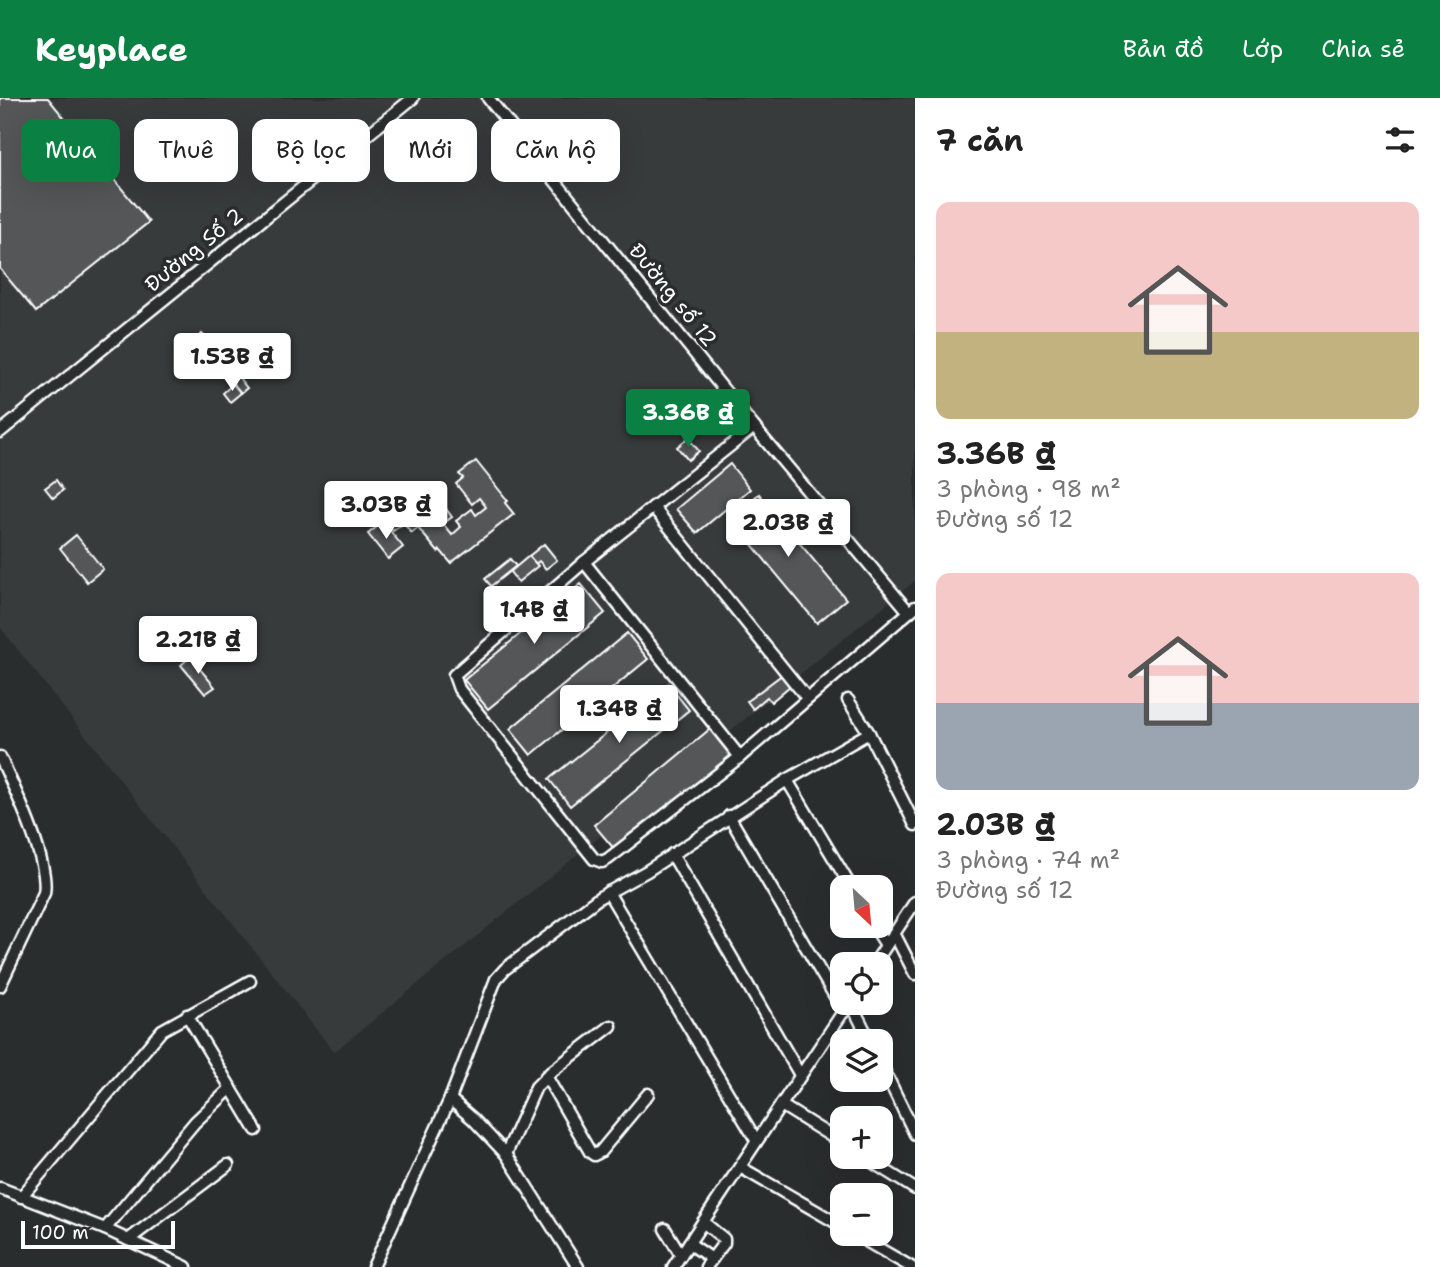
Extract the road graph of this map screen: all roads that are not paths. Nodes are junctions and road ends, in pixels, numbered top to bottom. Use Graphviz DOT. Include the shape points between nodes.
graph roads {
  1 [pos="413,98"];
  2 [pos="488,98"];
  3 [pos="754,427"];
  4 [pos="0,432"];
  5 [pos="653,506"];
  6 [pos="584,562"];
  7 [pos="912,610"];
  8 [pos="807,698"];
  9 [pos="848,701"];
  10 [pos="869,733"];
  11 [pos="0,757"];
  12 [pos="740,757"];
  13 [pos="787,779"];
  14 [pos="729,816"];
  15 [pos="915,825"];
  16 [pos="673,854"];
  17 [pos="844,875"];
  18 [pos="608,892"];
  19 [pos="915,902"];
  20 [pos="894,933"];
  21 [pos="882,938"];
  22 [pos="886,945"];
  23 [pos="882,952"];
  24 [pos="915,974"];
  25 [pos="830,977"];
  26 [pos="250,981"];
  27 [pos="0,986"];
  28 [pos="187,1015"];
  29 [pos="842,1015"];
  30 [pos="611,1026"];
  31 [pos="800,1075"];
  32 [pos="546,1076"];
  33 [pos="231,1088"];
  34 [pos="893,1089"];
  35 [pos="648,1094"];
  36 [pos="450,1099"];
  37 [pos="781,1105"];
  38 [pos="256,1130"];
  39 [pos="915,1134"];
  40 [pos="830,1136"];
  41 [pos="756,1140"];
  42 [pos="506,1154"];
  43 [pos="228,1166"];
  44 [pos="740,1167"];
  45 [pos="883,1169"];
  46 [pos="0,1188"];
  47 [pos="915,1189"];
  48 [pos="20,1197"];
  49 [pos="830,1219"];
  50 [pos="703,1222"];
  51 [pos="105,1229"];
  52 [pos="665,1229"];
  53 [pos="128,1240"];
  54 [pos="689,1242"];
  55 [pos="875,1246"];
  56 [pos="681,1255"];
  57 [pos="709,1263"];
  58 [pos="186,1267"];
  59 [pos="373,1267"];
  60 [pos="578,1267"];
  61 [pos="673,1267"];
  62 [pos="911,1267"];
  1 -- 4 [label="street, Đường Số 2"];
  2 -- 3 [label="street, Đường số 12"];
  3 -- 5 [label="street"];
  3 -- 7 [label="street, Đường số 12"];
  5 -- 6 [label="street"];
  5 -- 8 [label="street"];
  6 -- 12 [label="street"];
  6 -- 12 [label="street" via="454,675 459,689 594,859 608,859"];
  7 -- 8 [label="street"];
  8 -- 12 [label="street"];
  9 -- 10 [label="street"];
  10 -- 13 [label="street"];
  10 -- 15 [label="street"];
  11 -- 27 [label="street" via="36,844 46,884"];
  13 -- 14 [label="street"];
  13 -- 17 [label="street"];
  14 -- 16 [label="street"];
  14 -- 25 [label="street"];
  16 -- 18 [label="street"];
  16 -- 31 [label="street"];
  18 -- 36 [label="street" via="496,979"];
  18 -- 41 [label="street"];
  19 -- 20 [label="street"];
  20 -- 22 [label="street"];
  20 -- 24 [label="street"];
  21 -- 22 [label="street"];
  22 -- 23 [label="street"];
  26 -- 28 [label="street"];
  28 -- 33 [label="street"];
  28 -- 48 [label="street" via="162,1030"];
  29 -- 31 [label="street"];
  30 -- 32 [label="street"];
  31 -- 37 [label="street"];
  32 -- 35 [label="street" via="594,1155"];
  32 -- 42 [label="street" via="536,1087"];
  33 -- 38 [label="street"];
  33 -- 51 [label="street" via="195,1122"];
  34 -- 39 [label="street"];
  36 -- 42 [label="street"];
  36 -- 59 [label="street"];
  37 -- 40 [label="street"];
  37 -- 41 [label="street"];
  41 -- 44 [label="street"];
  42 -- 60 [label="street"];
  43 -- 53 [label="street"];
  44 -- 49 [label="street"];
  44 -- 50 [label="street"];
  45 -- 47 [label="street"];
  46 -- 48 [label="street"];
  48 -- 51 [label="street"];
  50 -- 54 [label="street"];
  50 -- 57 [label="street" via="724,1239"];
  51 -- 53 [label="street"];
  52 -- 56 [label="street"];
  53 -- 58 [label="street"];
  54 -- 56 [label="street"];
  54 -- 57 [label="street"];
  55 -- 62 [label="street"];
  56 -- 61 [label="street"];
}
